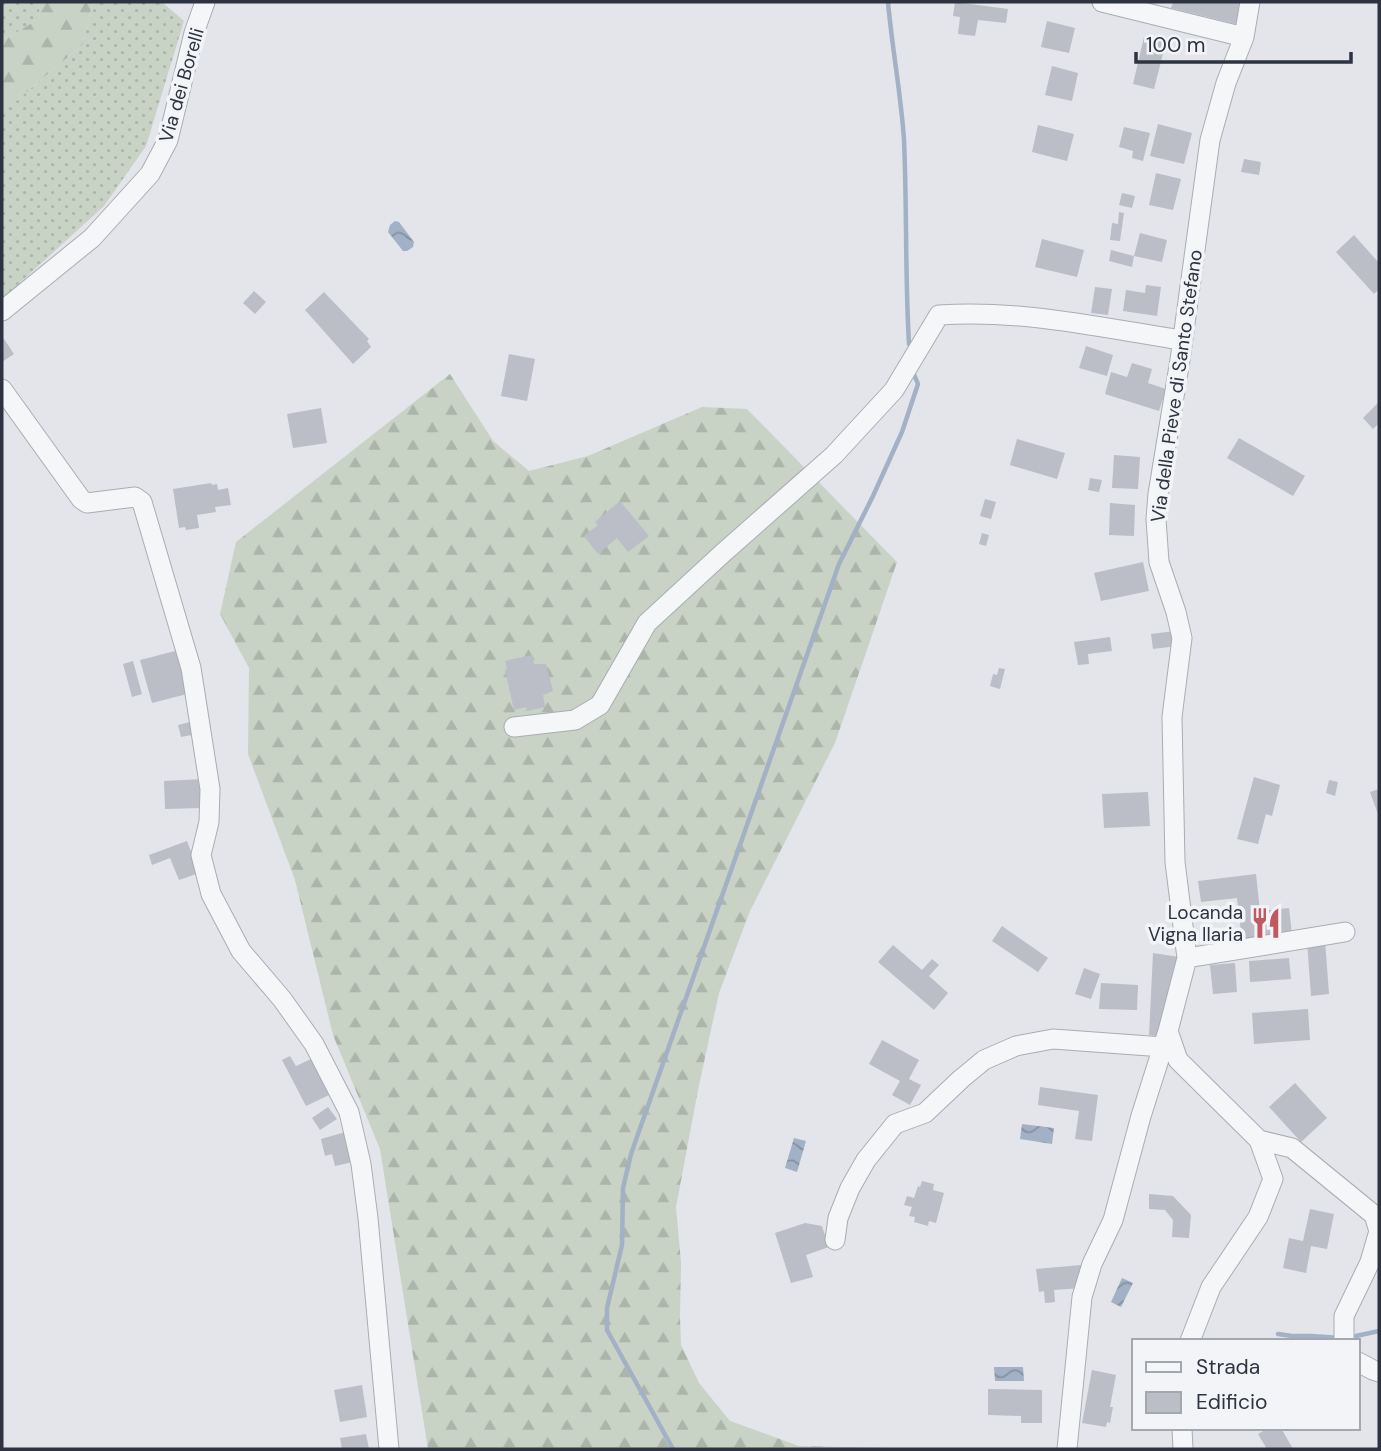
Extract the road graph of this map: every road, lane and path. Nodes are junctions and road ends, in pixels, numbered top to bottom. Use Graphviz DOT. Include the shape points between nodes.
graph roads {
  1 [pos="205,2"];
  2 [pos="1102,2"];
  3 [pos="1250,2"];
  4 [pos="1244,37"];
  5 [pos="2,311"];
  6 [pos="1181,340"];
  7 [pos="2,389"];
  8 [pos="514,727"];
  9 [pos="1345,932"];
  10 [pos="1186,958"];
  11 [pos="1165,1039"];
  12 [pos="1259,1140"];
  13 [pos="835,1240"];
  14 [pos="1191,1339"];
  15 [pos="1344,1339"];
  16 [pos="1360,1363"];
  17 [pos="1379,1372"];
  18 [pos="1182,1430"];
  19 [pos="389,1449"];
  20 [pos="1067,1449"];
  21 [pos="1183,1449"];
  1 -- 5 [label="street, Via dei Borelli" via="168,140 150,174 92,238"];
  2 -- 4 [label="street"];
  3 -- 4 [label="street, Via della Pieve di Santo Stefano"];
  4 -- 6 [label="street, Via della Pieve di Santo Stefano" via="1210,140"];
  6 -- 8 [label="street" via="1048,319 939,315 894,390 834,455 647,624 600,705 575,720"];
  6 -- 10 [label="street, Via della Pieve di Santo Stefano" via="1156,519 1159,562 1182,638 1172,717 1175,862"];
  7 -- 19 [label="street" via="81,499 87,503 135,497 142,502 191,668 210,789 201,855 211,894 242,951 314,1044 349,1112 368,1218"];
  9 -- 10 [label="street"];
  10 -- 11 [label="street, Via della Pieve di Santo Stefano"];
  11 -- 12 [label="street" via="1178,1059"];
  11 -- 13 [label="street" via="1054,1039 1016,1046 984,1060 925,1113 895,1125 866,1160 838,1218"];
  11 -- 20 [label="street, Via della Pieve di Santo Stefano" via="1113,1220 1082,1297"];
  12 -- 14 [label="street" via="1273,1179 1258,1217 1211,1287"];
  12 -- 15 [label="street" via="1292,1149 1374,1215 1379,1231 1344,1316"];
  16 -- 17 [label="street"];
  18 -- 21 [label="street"];
}
